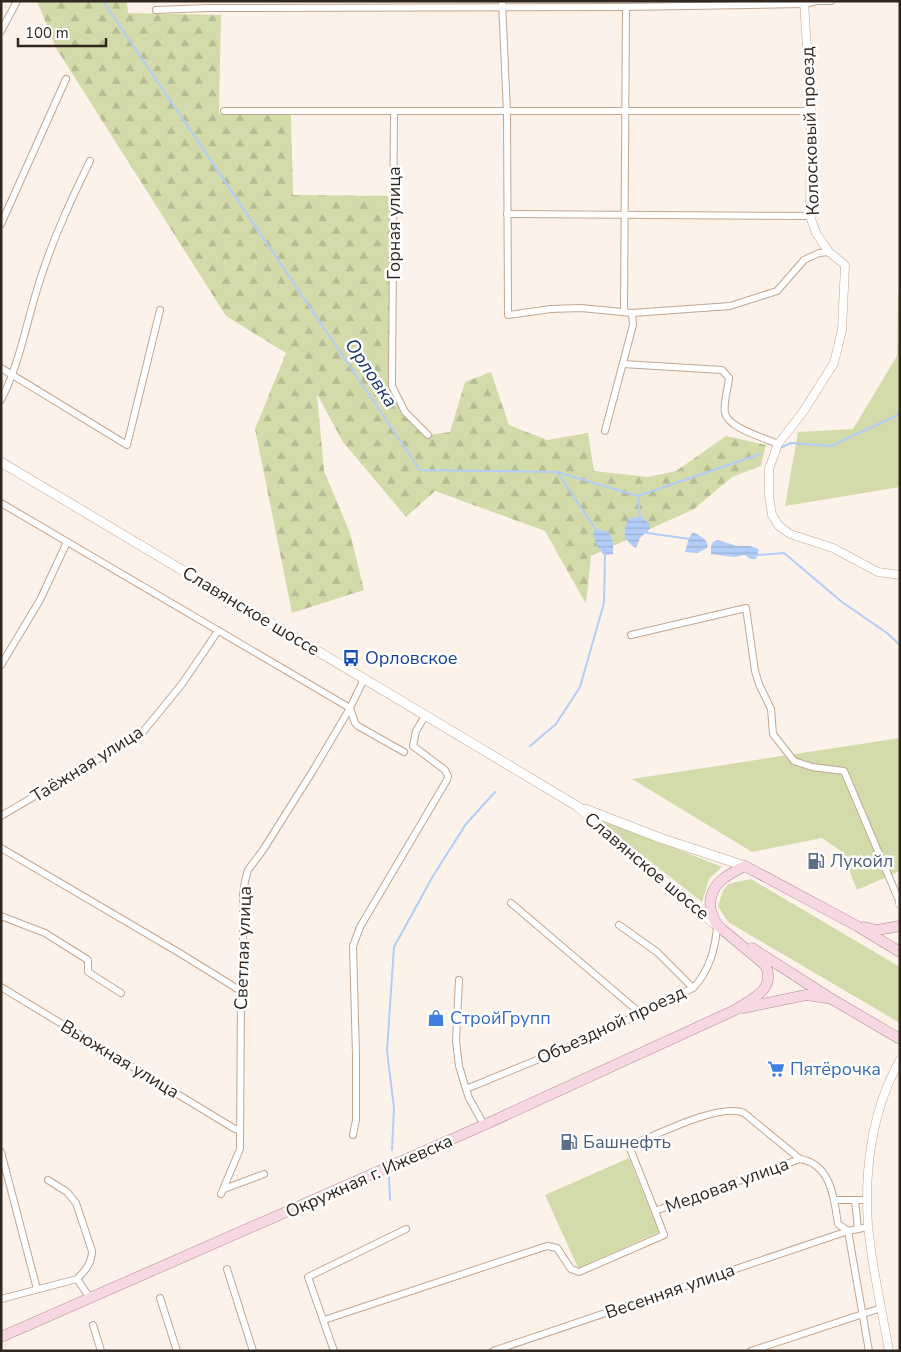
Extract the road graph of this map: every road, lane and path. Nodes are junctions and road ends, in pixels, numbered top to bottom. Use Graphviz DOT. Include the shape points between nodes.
graph roads {
  1 [pos="17,1"];
  2 [pos="831,1"];
  3 [pos="804,3"];
  4 [pos="502,4"];
  5 [pos="626,7"];
  6 [pos="156,10"];
  7 [pos="1,31"];
  8 [pos="66,79"];
  9 [pos="224,111"];
  10 [pos="394,111"];
  11 [pos="811,111"];
  12 [pos="506,112"];
  13 [pos="625,112"];
  14 [pos="90,161"];
  15 [pos="507,214"];
  16 [pos="625,215"];
  17 [pos="810,216"];
  18 [pos="1,224"];
  19 [pos="829,252"];
  20 [pos="160,310"];
  21 [pos="624,312"];
  22 [pos="632,313"];
  23 [pos="623,364"];
  24 [pos="1,368"];
  25 [pos="13,376"];
  26 [pos="1,400"];
  27 [pos="605,431"];
  28 [pos="428,435"];
  29 [pos="778,444"];
  30 [pos="1,462"];
  31 [pos="1,503"];
  32 [pos="67,542"];
  33 [pos="900,575"];
  34 [pos="218,631"];
  35 [pos="631,635"];
  36 [pos="1,664"];
  37 [pos="364,679"];
  38 [pos="350,708"];
  39 [pos="425,716"];
  40 [pos="404,752"];
  41 [pos="578,806"];
  42 [pos="1,816"];
  43 [pos="1,848"];
  44 [pos="745,866"];
  45 [pos="511,902"];
  46 [pos="900,903"];
  47 [pos="1,916"];
  48 [pos="619,925"];
  49 [pos="717,925"];
  50 [pos="857,926"];
  51 [pos="900,926"];
  52 [pos="900,952"];
  53 [pos="459,980"];
  54 [pos="1,987"];
  55 [pos="693,988"];
  56 [pos="241,992"];
  57 [pos="121,993"];
  58 [pos="830,998"];
  59 [pos="735,1010"];
  60 [pos="640,1013"];
  61 [pos="900,1039"];
  62 [pos="900,1060"];
  63 [pos="466,1089"];
  64 [pos="484,1125"];
  65 [pos="240,1130"];
  66 [pos="353,1135"];
  67 [pos="1,1152"];
  68 [pos="800,1159"];
  69 [pos="264,1174"];
  70 [pos="48,1180"];
  71 [pos="835,1200"];
  72 [pos="854,1200"];
  73 [pos="867,1200"];
  74 [pos="655,1211"];
  75 [pos="868,1227"];
  76 [pos="858,1229"];
  77 [pos="406,1230"];
  78 [pos="848,1231"];
  79 [pos="227,1269"];
  80 [pos="77,1279"];
  81 [pos="37,1289"];
  82 [pos="90,1298"];
  83 [pos="160,1298"];
  84 [pos="1,1299"];
  85 [pos="881,1308"];
  86 [pos="862,1314"];
  87 [pos="324,1320"];
  88 [pos="93,1324"];
  89 [pos="1,1338"];
  90 [pos="101,1351"];
  91 [pos="177,1351"];
  92 [pos="254,1351"];
  93 [pos="334,1351"];
  94 [pos="493,1351"];
  95 [pos="751,1351"];
  96 [pos="869,1351"];
  97 [pos="889,1351"];
  1 -- 7 [label="street"];
  2 -- 3 [label="street"];
  3 -- 5 [label="street"];
  3 -- 11 [label="street, Колосковый проезд"];
  4 -- 5 [label="street"];
  4 -- 6 [label="street"];
  4 -- 12 [label="street"];
  5 -- 13 [label="street"];
  8 -- 18 [label="street"];
  9 -- 10 [label="street"];
  10 -- 12 [label="street"];
  10 -- 28 [label="street, Горная улица" via="392,386 405,412"];
  11 -- 13 [label="street"];
  11 -- 17 [label="street, Колосковый проезд"];
  12 -- 13 [label="street"];
  12 -- 15 [label="street"];
  13 -- 16 [label="street"];
  14 -- 25 [label="street" via="66,209 41,276"];
  15 -- 16 [label="street"];
  15 -- 21 [label="street" via="508,315 558,308"];
  16 -- 17 [label="street"];
  16 -- 21 [label="street"];
  17 -- 19 [label="street, Колосковый проезд" via="816,233"];
  19 -- 22 [label="street" via="804,260 777,291 730,306"];
  19 -- 29 [label="street, Колосковый проезд" via="845,265 842,330 834,363"];
  20 -- 25 [label="street" via="127,445"];
  21 -- 22 [label="street"];
  22 -- 23 [label="street" via="633,325"];
  23 -- 27 [label="street"];
  23 -- 29 [label="street" via="722,370 728,378 725,411 729,420 737,427"];
  24 -- 25 [label="street"];
  25 -- 26 [label="street"];
  29 -- 33 [label="street, Колосковый проезд" via="769,468 769,495 775,521 797,537 833,548 878,572"];
  30 -- 37 [label="main road, Славянское шоссе"];
  31 -- 32 [label="street"];
  32 -- 34 [label="street"];
  32 -- 36 [label="street" via="40,600"];
  34 -- 38 [label="street"];
  34 -- 42 [label="street, Таёжная улица" via="182,684 142,733"];
  35 -- 46 [label="street" via="746,608 755,671 771,709 773,734 794,761 844,771"];
  37 -- 38 [label="street, Светлая улица"];
  37 -- 39 [label="main road, Славянское шоссе"];
  38 -- 40 [label="street" via="358,726"];
  38 -- 56 [label="street, Светлая улица" via="248,870 243,893"];
  39 -- 41 [label="main road, Славянское шоссе"];
  39 -- 66 [label="street" via="416,731 413,746 445,770 448,776 360,927 353,946 356,1120"];
  41 -- 44 [label="main road, Славянское шоссе"];
  41 -- 49 [label="main road, Славянское шоссе"];
  43 -- 56 [label="street"];
  44 -- 49 [label="main road" via="723,878 714,889 710,902"];
  44 -- 50 [label="main road"];
  45 -- 60 [label="street"];
  47 -- 57 [label="street" via="45,934 88,960 88,972"];
  48 -- 55 [label="street" via="657,952"];
  49 -- 55 [label="street, Объездной проезд" via="713,951 702,979"];
  49 -- 58 [label="main road"];
  49 -- 59 [label="main road, Окружная г. Ижевска" via="765,965 768,972 762,992"];
  50 -- 51 [label="main road" via="877,930"];
  50 -- 52 [label="main road"];
  53 -- 63 [label="street" via="456,1041"];
  54 -- 65 [label="street, Вьюжная улица"];
  55 -- 60 [label="street, Объездной проезд"];
  56 -- 65 [label="street, Светлая улица"];
  58 -- 59 [label="main road, Окружная г. Ижевска" via="806,995"];
  58 -- 61 [label="main road"];
  59 -- 64 [label="main road, Окружная г. Ижевска"];
  60 -- 63 [label="street, Объездной проезд" via="588,1040"];
  62 -- 73 [label="street" via="878,1110"];
  63 -- 64 [label="street"];
  64 -- 82 [label="main road, Окружная г. Ижевска"];
  65 -- 69 [label="street, Светлая улица" via="240,1149 222,1192"];
  67 -- 81 [label="street"];
  68 -- 71 [label="street, Медовая улица" via="810,1160 821,1170"];
  68 -- 74 [label="street, Медовая улица"];
  68 -- 74 [label="street" via="744,1113 738,1110 710,1113 629,1146"];
  70 -- 80 [label="street" via="67,1192 76,1203 92,1251 92,1259"];
  71 -- 72 [label="street"];
  71 -- 78 [label="street, Медовая улица" via="838,1224"];
  72 -- 73 [label="street"];
  72 -- 76 [label="street"];
  73 -- 75 [label="street"];
  74 -- 87 [label="street, Медовая улица" via="664,1235 579,1272 571,1270 557,1248 547,1246"];
  75 -- 76 [label="street, Весенняя улица"];
  75 -- 85 [label="street"];
  76 -- 78 [label="street, Весенняя улица"];
  77 -- 87 [label="street" via="308,1277"];
  78 -- 86 [label="street"];
  78 -- 94 [label="street, Весенняя улица"];
  79 -- 92 [label="street"];
  80 -- 81 [label="street"];
  80 -- 82 [label="street"];
  81 -- 84 [label="street"];
  82 -- 89 [label="main road, Окружная г. Ижевска"];
  83 -- 91 [label="street"];
  85 -- 86 [label="street"];
  85 -- 97 [label="street"];
  86 -- 95 [label="street"];
  86 -- 96 [label="street"];
  87 -- 93 [label="street"];
  88 -- 90 [label="street"];
}
